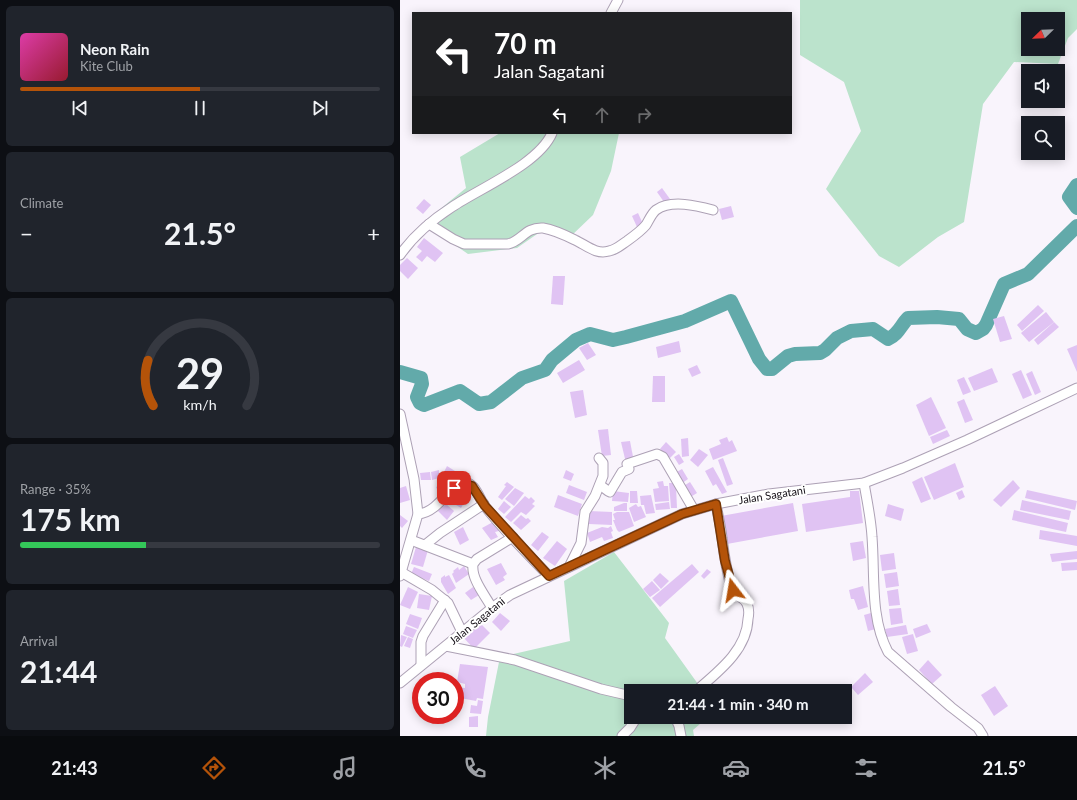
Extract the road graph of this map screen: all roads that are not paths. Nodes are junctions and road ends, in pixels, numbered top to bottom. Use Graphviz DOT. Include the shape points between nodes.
graph roads {
  1 [pos="618,0"];
  2 [pos="612,12"];
  3 [pos="552,134"];
  4 [pos="713,210"];
  5 [pos="429,224"];
  6 [pos="400,254"];
  7 [pos="1077,388"];
  8 [pos="400,414"];
  9 [pos="599,458"];
  10 [pos="864,483"];
  11 [pos="600,485"];
  12 [pos="484,504"];
  13 [pos="716,504"];
  14 [pos="694,510"];
  15 [pos="418,514"];
  16 [pos="513,537"];
  17 [pos="411,540"];
  18 [pos="425,545"];
  19 [pos="473,564"];
  20 [pos="569,567"];
  21 [pos="401,574"];
  22 [pos="549,576"];
  23 [pos="445,600"];
  24 [pos="492,608"];
  25 [pos="462,632"];
  26 [pos="446,646"];
  27 [pos="421,665"];
  28 [pos="400,683"];
  29 [pos="705,684"];
  30 [pos="624,694"];
  31 [pos="633,724"];
  32 [pos="679,724"];
  33 [pos="622,736"];
  34 [pos="681,736"];
  35 [pos="983,736"];
  1 -- 2 [label="street"];
  3 -- 5 [label="street" via="534,157"];
  4 -- 5 [label="street" via="684,204 660,208 636,234 616,248 604,252 588,248 557,231 543,228 529,230 508,244 464,244"];
  5 -- 6 [label="street"];
  7 -- 10 [label="street, Jalan Sagatani" via="967,440"];
  8 -- 15 [label="street" via="414,479"];
  9 -- 11 [label="street" via="604,468"];
  10 -- 13 [label="street, Jalan Sagatani" via="769,494"];
  10 -- 35 [label="street" via="872,537 876,605 884,644 888,652 950,707 978,728"];
  11 -- 14 [label="street" via="610,492 622,472 629,469 627,464 661,455"];
  11 -- 20 [label="street" via="585,512 581,543"];
  12 -- 15 [label="street" via="472,486 461,482 435,506"];
  12 -- 16 [label="street"];
  12 -- 18 [label="street"];
  13 -- 14 [label="street, Jalan Sagatani"];
  13 -- 29 [label="street" via="725,561 732,587 736,595 744,599 749,610 748,626 745,638 736,653"];
  14 -- 20 [label="street, Jalan Sagatani"];
  15 -- 17 [label="street"];
  16 -- 19 [label="street" via="476,559"];
  16 -- 22 [label="street"];
  17 -- 18 [label="street"];
  17 -- 21 [label="street"];
  18 -- 19 [label="street"];
  19 -- 24 [label="street" via="478,584"];
  20 -- 22 [label="street, Jalan Sagatani"];
  21 -- 23 [label="street"];
  22 -- 24 [label="street, Jalan Sagatani" via="510,594"];
  23 -- 25 [label="street" via="452,608"];
  23 -- 27 [label="street" via="421,642"];
  24 -- 25 [label="street, Jalan Sagatani"];
  25 -- 26 [label="street, Jalan Sagatani"];
  26 -- 27 [label="street, Jalan Sagatani"];
  26 -- 30 [label="street" via="515,660"];
  27 -- 28 [label="street, Jalan Sagatani"];
  31 -- 33 [label="street"];
  32 -- 34 [label="street"];
}
